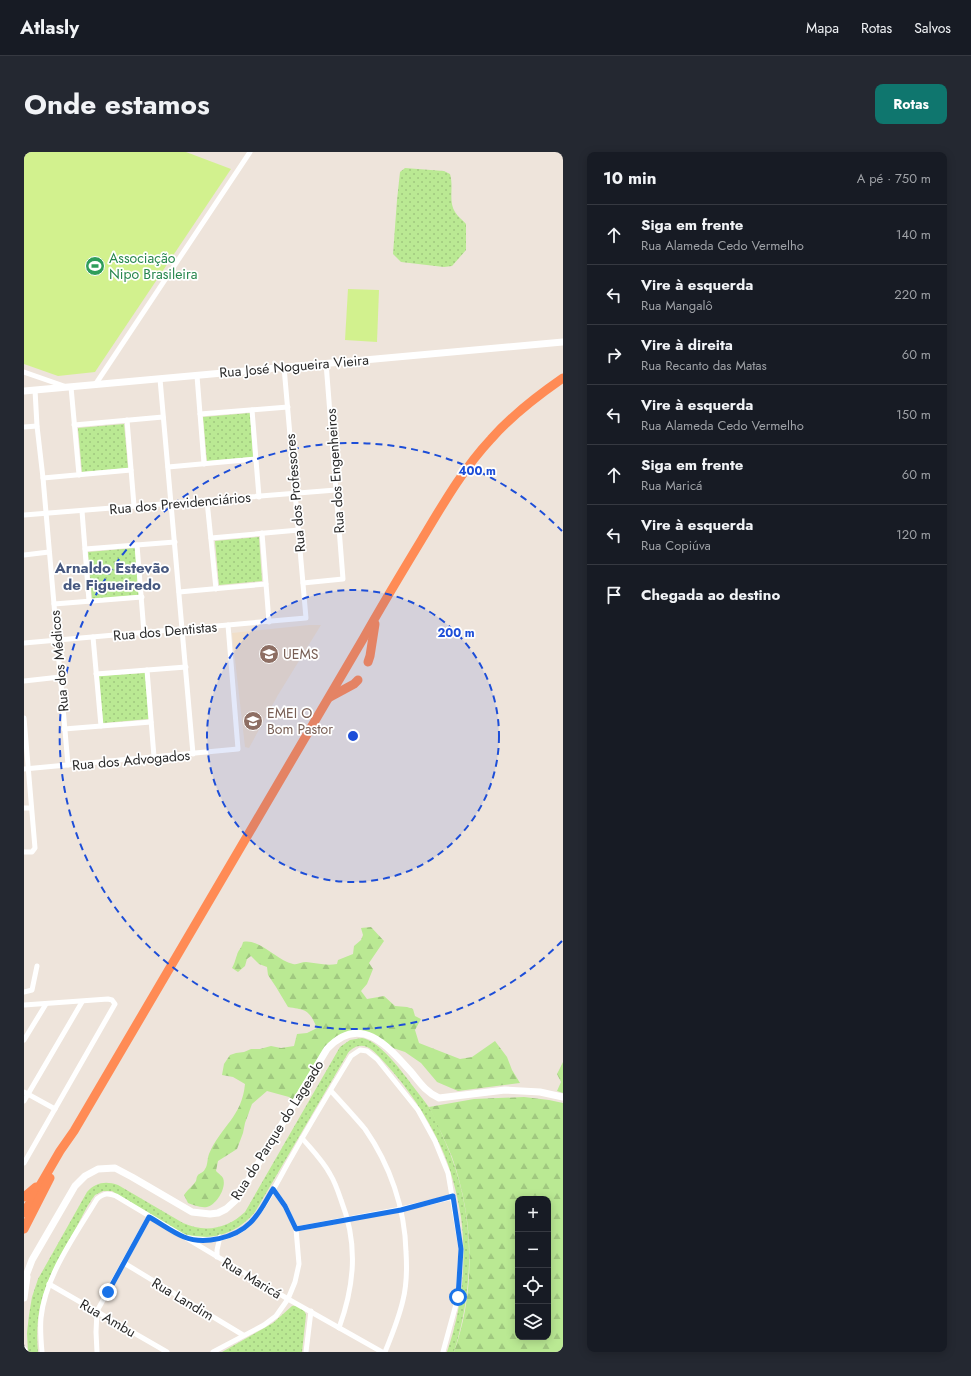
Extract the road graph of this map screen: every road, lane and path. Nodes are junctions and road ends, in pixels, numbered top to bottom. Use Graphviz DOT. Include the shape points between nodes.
graph roads {
  1 [pos="250,152"];
  2 [pos="563,342"];
  3 [pos="326,363"];
  4 [pos="284,367"];
  5 [pos="24,372"];
  6 [pos="197,376"];
  7 [pos="563,378"];
  8 [pos="160,379"];
  9 [pos="95,385"];
  10 [pos="69,387"];
  11 [pos="35,390"];
  12 [pos="24,391"];
  13 [pos="288,407"];
  14 [pos="252,410"];
  15 [pos="200,414"];
  16 [pos="164,417"];
  17 [pos="127,420"];
  18 [pos="74,425"];
  19 [pos="37,426"];
  20 [pos="24,427"];
  21 [pos="256,459"];
  22 [pos="204,464"];
  23 [pos="168,467"];
  24 [pos="131,470"];
  25 [pos="79,475"];
  26 [pos="42,478"];
  27 [pos="336,490"];
  28 [pos="295,494"];
  29 [pos="259,496"];
  30 [pos="208,500"];
  31 [pos="171,503"];
  32 [pos="134,506"];
  33 [pos="82,511"];
  34 [pos="46,514"];
  35 [pos="24,515"];
  36 [pos="299,530"];
  37 [pos="262,533"];
  38 [pos="211,538"];
  39 [pos="174,542"];
  40 [pos="137,545"];
  41 [pos="85,549"];
  42 [pos="49,552"];
  43 [pos="24,555"];
  44 [pos="303,583"];
  45 [pos="266,584"];
  46 [pos="216,589"];
  47 [pos="179,592"];
  48 [pos="142,597"];
  49 [pos="89,601"];
  50 [pos="54,604"];
  51 [pos="382,605"];
  52 [pos="306,618"];
  53 [pos="269,622"];
  54 [pos="228,625"];
  55 [pos="182,629"];
  56 [pos="144,633"];
  57 [pos="93,637"];
  58 [pos="57,640"];
  59 [pos="24,643"];
  60 [pos="368,662"];
  61 [pos="186,667"];
  62 [pos="147,670"];
  63 [pos="96,674"];
  64 [pos="60,677"];
  65 [pos="358,680"];
  66 [pos="24,681"];
  67 [pos="330,697"];
  68 [pos="24,718"];
  69 [pos="151,722"];
  70 [pos="101,726"];
  71 [pos="64,729"];
  72 [pos="25,732"];
  73 [pos="193,754"];
  74 [pos="154,758"];
  75 [pos="68,765"];
  76 [pos="26,769"];
  77 [pos="24,808"];
  78 [pos="31,808"];
  79 [pos="24,852"];
  80 [pos="37,966"];
  81 [pos="24,992"];
  82 [pos="82,1002"];
  83 [pos="46,1004"];
  84 [pos="24,1005"];
  85 [pos="24,1040"];
  86 [pos="331,1090"];
  87 [pos="26,1093"];
  88 [pos="563,1098"];
  89 [pos="24,1101"];
  90 [pos="55,1109"];
  91 [pos="74,1131"];
  92 [pos="302,1138"];
  93 [pos="24,1163"];
  94 [pos="40,1184"];
  95 [pos="273,1189"];
  96 [pos="453,1196"];
  97 [pos="24,1197"];
  98 [pos="401,1210"];
  99 [pos="24,1213"];
  100 [pos="149,1217"];
  101 [pos="348,1219"];
  102 [pos="24,1229"];
  103 [pos="296,1229"];
  104 [pos="184,1237"];
  105 [pos="220,1238"];
  106 [pos="217,1257"];
  107 [pos="124,1262"];
  108 [pos="28,1269"];
  109 [pos="24,1281"];
  110 [pos="49,1284"];
  111 [pos="24,1298"];
  112 [pos="288,1299"];
  113 [pos="98,1311"];
  114 [pos="311,1311"];
  115 [pos="339,1328"];
  116 [pos="243,1335"];
  117 [pos="42,1352"];
  118 [pos="97,1352"];
  119 [pos="167,1352"];
  120 [pos="214,1352"];
  121 [pos="306,1352"];
  122 [pos="382,1352"];
  123 [pos="386,1352"];
  124 [pos="442,1352"];
  1 -- 9 [label="street"];
  2 -- 3 [label="street, Rua José Nogueira Vieira"];
  3 -- 4 [label="street, Rua José Nogueira Vieira"];
  3 -- 27 [label="street, Rua dos Engenheiros"];
  4 -- 6 [label="street, Rua José Nogueira Vieira"];
  4 -- 13 [label="street, Rua dos Professores"];
  5 -- 10 [label="street"];
  6 -- 8 [label="street, Rua José Nogueira Vieira"];
  6 -- 15 [label="street"];
  7 -- 51 [label="highway" via="523,408 477,455 446,498"];
  8 -- 9 [label="street, Rua José Nogueira Vieira"];
  8 -- 16 [label="street"];
  9 -- 10 [label="street, Rua José Nogueira Vieira"];
  10 -- 11 [label="street, Rua José Nogueira Vieira"];
  10 -- 18 [label="street"];
  11 -- 12 [label="street, Rua José Nogueira Vieira"];
  11 -- 19 [label="street, Rua dos Médicos"];
  13 -- 14 [label="street"];
  13 -- 28 [label="street, Rua dos Professores"];
  14 -- 15 [label="street"];
  14 -- 21 [label="street"];
  15 -- 22 [label="street"];
  16 -- 17 [label="street"];
  16 -- 23 [label="street"];
  17 -- 18 [label="street"];
  17 -- 24 [label="street"];
  18 -- 25 [label="street"];
  19 -- 20 [label="street"];
  19 -- 26 [label="street, Rua dos Médicos"];
  21 -- 22 [label="street"];
  21 -- 29 [label="street"];
  22 -- 23 [label="street"];
  23 -- 31 [label="street"];
  24 -- 25 [label="street"];
  24 -- 32 [label="street"];
  25 -- 26 [label="street"];
  26 -- 34 [label="street, Rua dos Médicos"];
  27 -- 28 [label="street, Rua dos Previdenciários"];
  27 -- 44 [label="street, Rua dos Engenheiros" via="343,579"];
  28 -- 29 [label="street, Rua dos Previdenciários"];
  28 -- 36 [label="street, Rua dos Professores"];
  29 -- 30 [label="street, Rua dos Previdenciários"];
  30 -- 31 [label="street, Rua dos Previdenciários"];
  30 -- 38 [label="street"];
  31 -- 32 [label="street, Rua dos Previdenciários"];
  31 -- 39 [label="street"];
  32 -- 33 [label="street, Rua dos Previdenciários"];
  33 -- 34 [label="street, Rua dos Previdenciários"];
  33 -- 41 [label="street"];
  34 -- 35 [label="street, Rua dos Previdenciários"];
  34 -- 42 [label="street, Rua dos Médicos"];
  36 -- 37 [label="street"];
  36 -- 44 [label="street, Rua dos Professores"];
  37 -- 38 [label="street"];
  37 -- 45 [label="street"];
  38 -- 46 [label="street"];
  39 -- 40 [label="street"];
  39 -- 47 [label="street"];
  40 -- 41 [label="street"];
  40 -- 48 [label="street"];
  41 -- 49 [label="street"];
  42 -- 43 [label="street"];
  42 -- 50 [label="street, Rua dos Médicos"];
  44 -- 52 [label="street, Rua dos Professores"];
  45 -- 46 [label="street"];
  45 -- 53 [label="street"];
  46 -- 47 [label="street"];
  47 -- 55 [label="street"];
  48 -- 49 [label="street"];
  48 -- 56 [label="street"];
  49 -- 50 [label="street"];
  50 -- 58 [label="street, Rua dos Médicos"];
  51 -- 60 [label="highway" via="374,629"];
  51 -- 67 [label="highway"];
  52 -- 53 [label="street, Rua dos Dentistas"];
  53 -- 54 [label="street, Rua dos Dentistas"];
  54 -- 55 [label="street, Rua dos Dentistas"];
  54 -- 73 [label="street, Rua dos Advogados" via="238,749"];
  55 -- 56 [label="street, Rua dos Dentistas"];
  55 -- 61 [label="street"];
  56 -- 57 [label="street, Rua dos Dentistas"];
  57 -- 58 [label="street, Rua dos Dentistas"];
  57 -- 63 [label="street"];
  58 -- 59 [label="street, Rua dos Dentistas"];
  58 -- 64 [label="street, Rua dos Médicos"];
  61 -- 62 [label="street"];
  61 -- 73 [label="street"];
  62 -- 63 [label="street"];
  62 -- 69 [label="street"];
  63 -- 70 [label="street"];
  64 -- 66 [label="street"];
  64 -- 71 [label="street, Rua dos Médicos"];
  65 -- 67 [label="highway"];
  67 -- 91 [label="highway"];
  68 -- 72 [label="street"];
  69 -- 70 [label="street"];
  69 -- 74 [label="street"];
  70 -- 71 [label="street"];
  71 -- 75 [label="street, Rua dos Médicos"];
  72 -- 76 [label="street"];
  73 -- 74 [label="street, Rua dos Advogados"];
  74 -- 75 [label="street, Rua dos Advogados"];
  75 -- 76 [label="street, Rua dos Advogados"];
  76 -- 78 [label="street"];
  77 -- 78 [label="street"];
  78 -- 79 [label="street" via="35,848 32,852"];
  80 -- 81 [label="street" via="32,990"];
  82 -- 83 [label="street"];
  82 -- 87 [label="street"];
  82 -- 90 [label="street" via="108,999 115,1004"];
  83 -- 84 [label="street"];
  83 -- 85 [label="street"];
  86 -- 92 [label="street"];
  86 -- 96 [label="street" via="355,1052 367,1051 377,1059 418,1110 448,1173"];
  86 -- 98 [label="street" via="365,1130 379,1153 390,1174"];
  87 -- 89 [label="street"];
  87 -- 90 [label="street"];
  88 -- 108 [label="street, Rua do Parque do Lageado" via="540,1092 505,1090 439,1098 423,1088 378,1039 369,1034 356,1032 345,1034 327,1049 237,1199 226,1209 210,1214 192,1212 115,1168 98,1169 85,1176 75,1186"];
  90 -- 93 [label="street"];
  91 -- 94 [label="highway"];
  91 -- 102 [label="highway"];
  92 -- 95 [label="street"];
  92 -- 101 [label="street" via="331,1174"];
  94 -- 97 [label="highway"];
  94 -- 99 [label="highway"];
  95 -- 103 [label="street"];
  95 -- 105 [label="street" via="251,1222 241,1230"];
  96 -- 98 [label="street"];
  96 -- 124 [label="street" via="461,1249 458,1297"];
  98 -- 101 [label="street"];
  98 -- 123 [label="street" via="406,1238 407,1272 404,1299"];
  100 -- 104 [label="street, Rua Maricá"];
  100 -- 107 [label="street"];
  100 -- 110 [label="street, Rua Maricá" via="116,1196 102,1194"];
  101 -- 103 [label="street"];
  101 -- 115 [label="street" via="353,1266 349,1294"];
  103 -- 112 [label="street" via="299,1264"];
  104 -- 105 [label="street" via="197,1240"];
  104 -- 106 [label="street, Rua Maricá"];
  105 -- 106 [label="street"];
  106 -- 112 [label="street, Rua Maricá"];
  107 -- 113 [label="street"];
  107 -- 116 [label="street, Rua Landim"];
  108 -- 109 [label="street, Rua do Parque do Lageado"];
  108 -- 111 [label="street, Rua do Parque do Lageado"];
  110 -- 113 [label="street, Rua Ambu"];
  110 -- 117 [label="street" via="41,1317"];
  112 -- 114 [label="street, Rua Maricá"];
  112 -- 116 [label="street" via="276,1316"];
  113 -- 118 [label="street"];
  113 -- 119 [label="street, Rua Ambu"];
  114 -- 115 [label="street, Rua Maricá"];
  114 -- 121 [label="street"];
  115 -- 122 [label="street, Rua Maricá"];
  116 -- 120 [label="street"];
}
